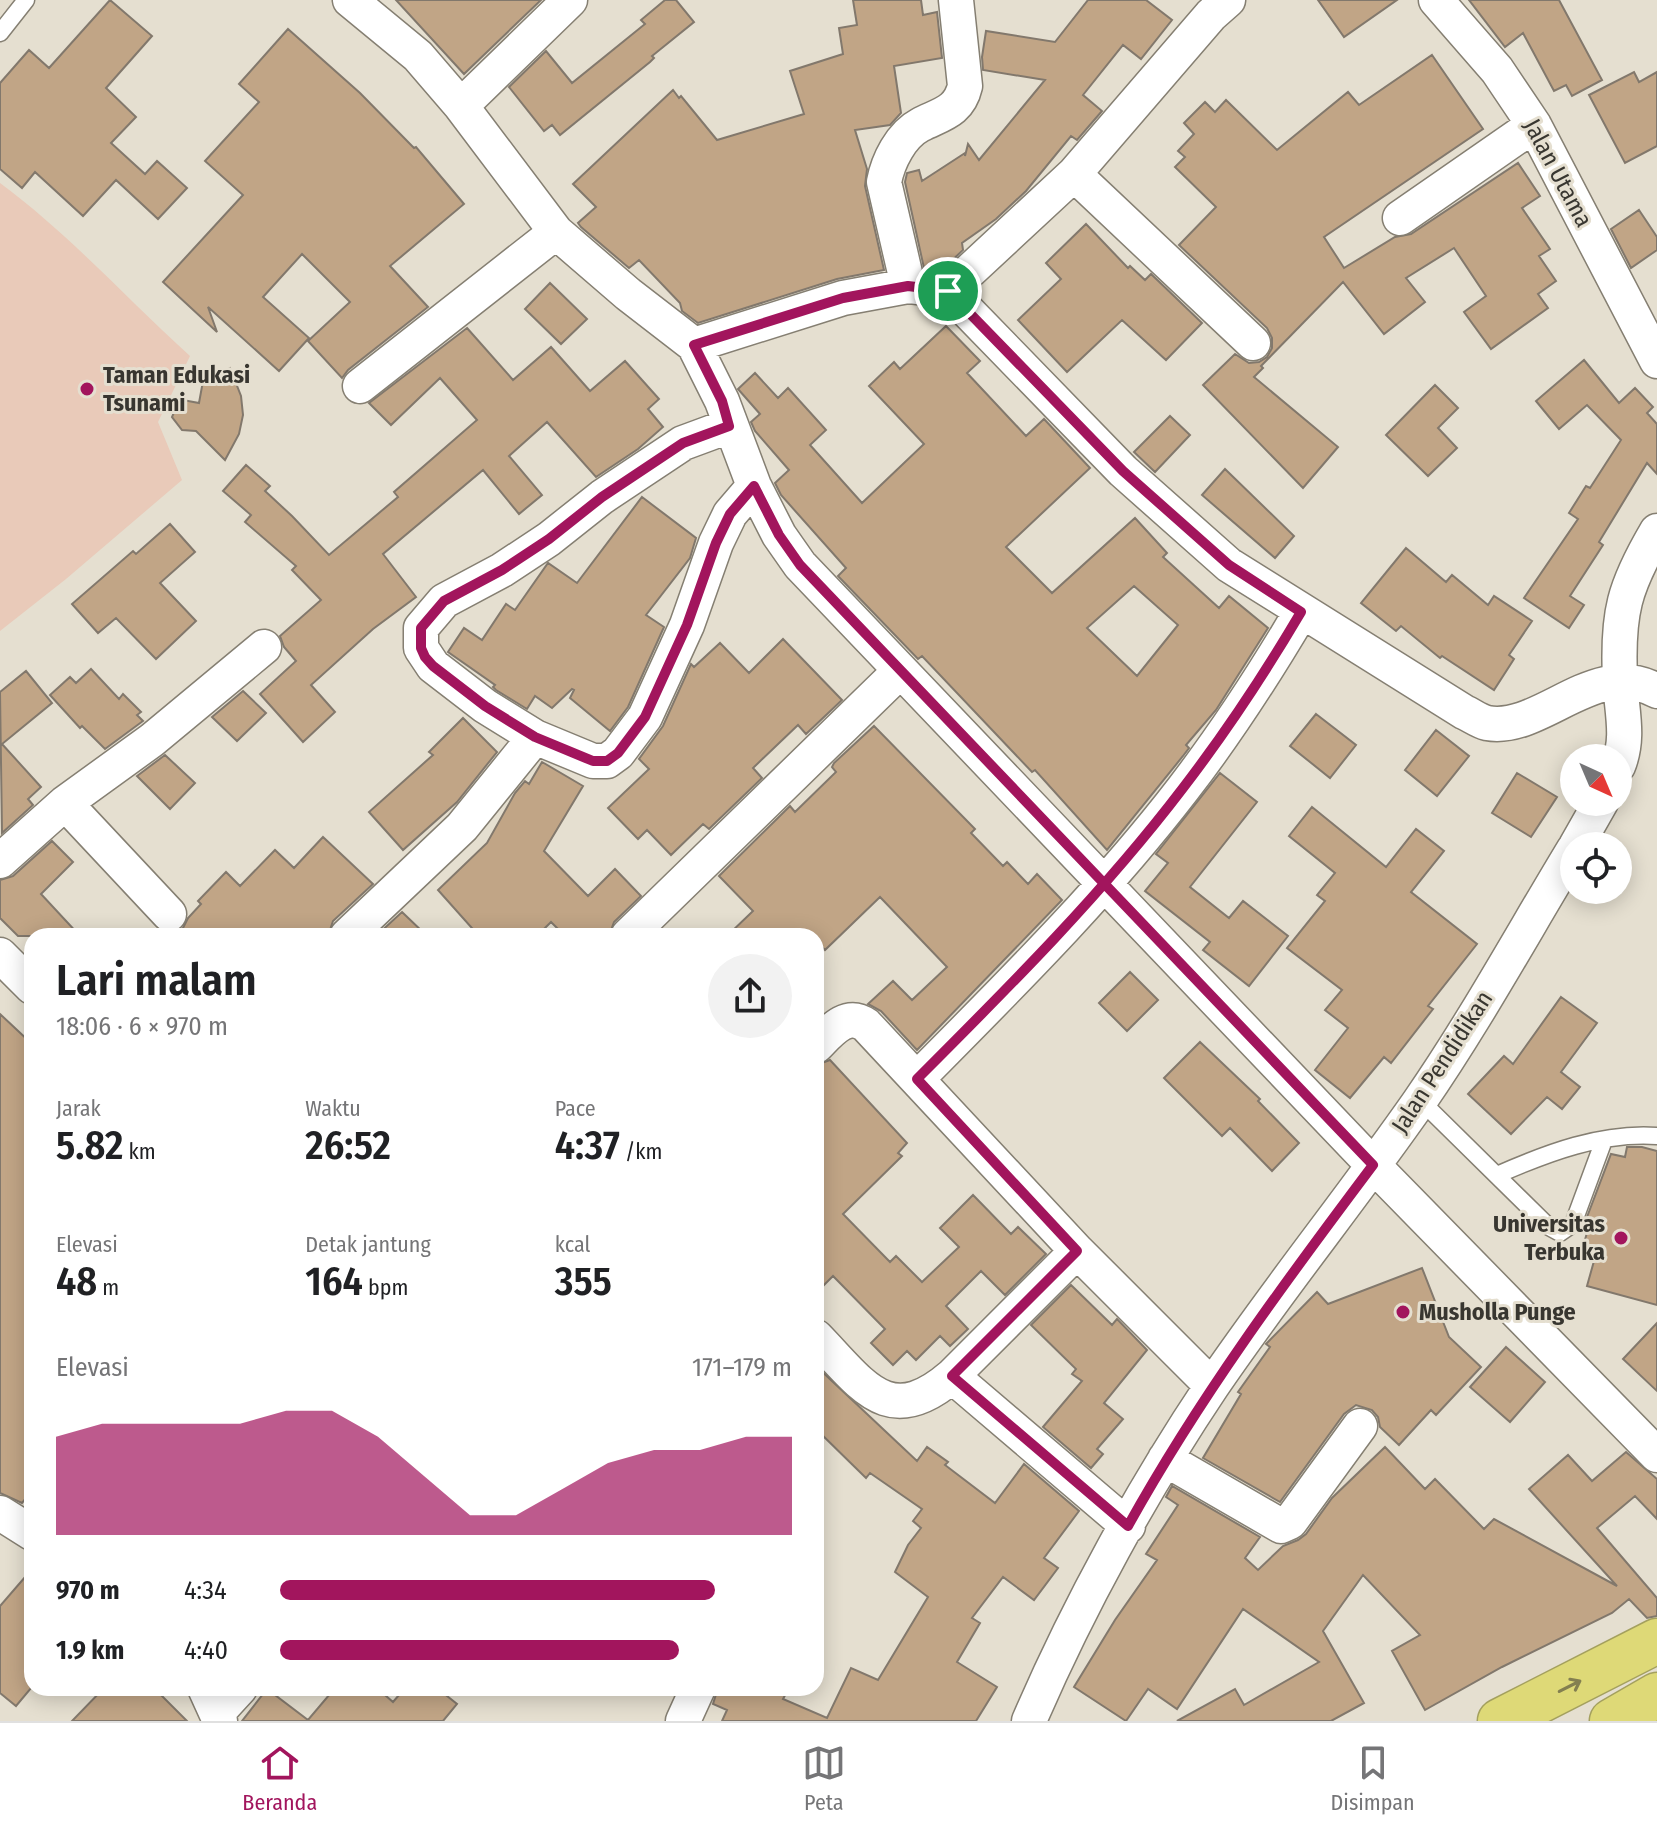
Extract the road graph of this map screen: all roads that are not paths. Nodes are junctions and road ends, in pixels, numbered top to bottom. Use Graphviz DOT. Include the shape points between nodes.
graph roads {
  1 [pos="26,0"];
  2 [pos="350,0"];
  3 [pos="570,0"];
  4 [pos="956,0"];
  5 [pos="1228,0"];
  6 [pos="1436,0"];
  7 [pos="0,33"];
  8 [pos="461,106"];
  9 [pos="1534,125"];
  10 [pos="1074,174"];
  11 [pos="1400,218"];
  12 [pos="556,232"];
  13 [pos="908,286"];
  14 [pos="948,291"];
  15 [pos="1253,343"];
  16 [pos="694,345"];
  17 [pos="1657,361"];
  18 [pos="360,386"];
  19 [pos="729,426"];
  20 [pos="754,486"];
  21 [pos="1657,531"];
  22 [pos="1301,612"];
  23 [pos="264,647"];
  24 [pos="900,671"];
  25 [pos="1620,681"];
  26 [pos="1657,691"];
  27 [pos="535,737"];
  28 [pos="1623,744"];
  29 [pos="65,803"];
  30 [pos="0,861"];
  31 [pos="1560,871"];
  32 [pos="1105,883"];
  33 [pos="169,914"];
  34 [pos="355,928"];
  35 [pos="636,928"];
  36 [pos="0,955"];
  37 [pos="24,979"];
  38 [pos="824,1039"];
  39 [pos="917,1079"];
  40 [pos="1420,1100"];
  41 [pos="1657,1136"];
  42 [pos="1604,1140"];
  43 [pos="1373,1165"];
  44 [pos="1497,1175"];
  45 [pos="1077,1251"];
  46 [pos="824,1345"];
  47 [pos="952,1376"];
  48 [pos="1212,1386"];
  49 [pos="1360,1426"];
  50 [pos="1657,1455"];
  51 [pos="1165,1459"];
  52 [pos="1128,1526"];
  53 [pos="1657,1641"];
  54 [pos="1657,1695"];
  55 [pos="694,1696"];
  56 [pos="1657,1714"];
  57 [pos="683,1721"];
  58 [pos="1029,1721"];
  59 [pos="1500,1721"];
  60 [pos="1612,1721"];
  61 [pos="1656,1721"];
  1 -- 7 [label="lane"];
  2 -- 8 [label="street" via="418,56"];
  3 -- 8 [label="street"];
  4 -- 13 [label="street" via="962,97 949,112 918,126 906,138 887,165 884,182"];
  5 -- 10 [label="street"];
  6 -- 9 [label="street, Jalan Utama" via="1497,70"];
  8 -- 12 [label="street"];
  9 -- 11 [label="street"];
  9 -- 17 [label="street, Jalan Utama"];
  10 -- 14 [label="street"];
  10 -- 15 [label="street"];
  12 -- 16 [label="street"];
  12 -- 18 [label="street"];
  13 -- 14 [label="street"];
  13 -- 16 [label="street" via="843,298"];
  14 -- 22 [label="street" via="1123,471 1229,565"];
  16 -- 19 [label="street"];
  19 -- 20 [label="street"];
  19 -- 27 [label="street" via="683,443 647,466 502,570 444,601 421,628 421,648 433,666"];
  20 -- 24 [label="street" via="800,565"];
  20 -- 27 [label="street" via="730,514 671,664 645,717 618,753 607,761 593,761"];
  21 -- 25 [label="street" via="1633,572 1622,608"];
  22 -- 25 [label="street" via="1486,723 1520,718"];
  22 -- 32 [label="street" via="1254,690 1183,789"];
  23 -- 29 [label="street" via="152,740"];
  24 -- 32 [label="street"];
  24 -- 35 [label="street"];
  25 -- 26 [label="street"];
  25 -- 28 [label="street"];
  27 -- 34 [label="street" via="462,827"];
  29 -- 30 [label="street"];
  29 -- 33 [label="street"];
  31 -- 40 [label="street, Jalan Pendidikan"];
  32 -- 39 [label="street"];
  32 -- 43 [label="street"];
  36 -- 37 [label="street"];
  38 -- 39 [label="street" via="847,1020 859,1020"];
  39 -- 45 [label="street"];
  40 -- 43 [label="street, Jalan Pendidikan"];
  40 -- 44 [label="lane"];
  41 -- 42 [label="lane"];
  42 -- 44 [label="lane" via="1537,1157"];
  42 -- 44 [label="lane" via="1573,1224 1560,1233"];
  43 -- 48 [label="street, Jalan Pendidikan"];
  43 -- 50 [label="street"];
  45 -- 47 [label="street"];
  45 -- 48 [label="street"];
  46 -- 47 [label="street" via="871,1391 892,1401 918,1400"];
  47 -- 52 [label="street"];
  48 -- 51 [label="street, Jalan Pendidikan"];
  49 -- 51 [label="street" via="1290,1522 1281,1526"];
  51 -- 52 [label="street, Jalan Pendidikan"];
  52 -- 58 [label="street, Jalan Pendidikan"];
  59 -- 53 [label="highway, one-way"];
  54 -- 60 [label="highway"];
  55 -- 57 [label="street"];
  56 -- 61 [label="street"];
}
